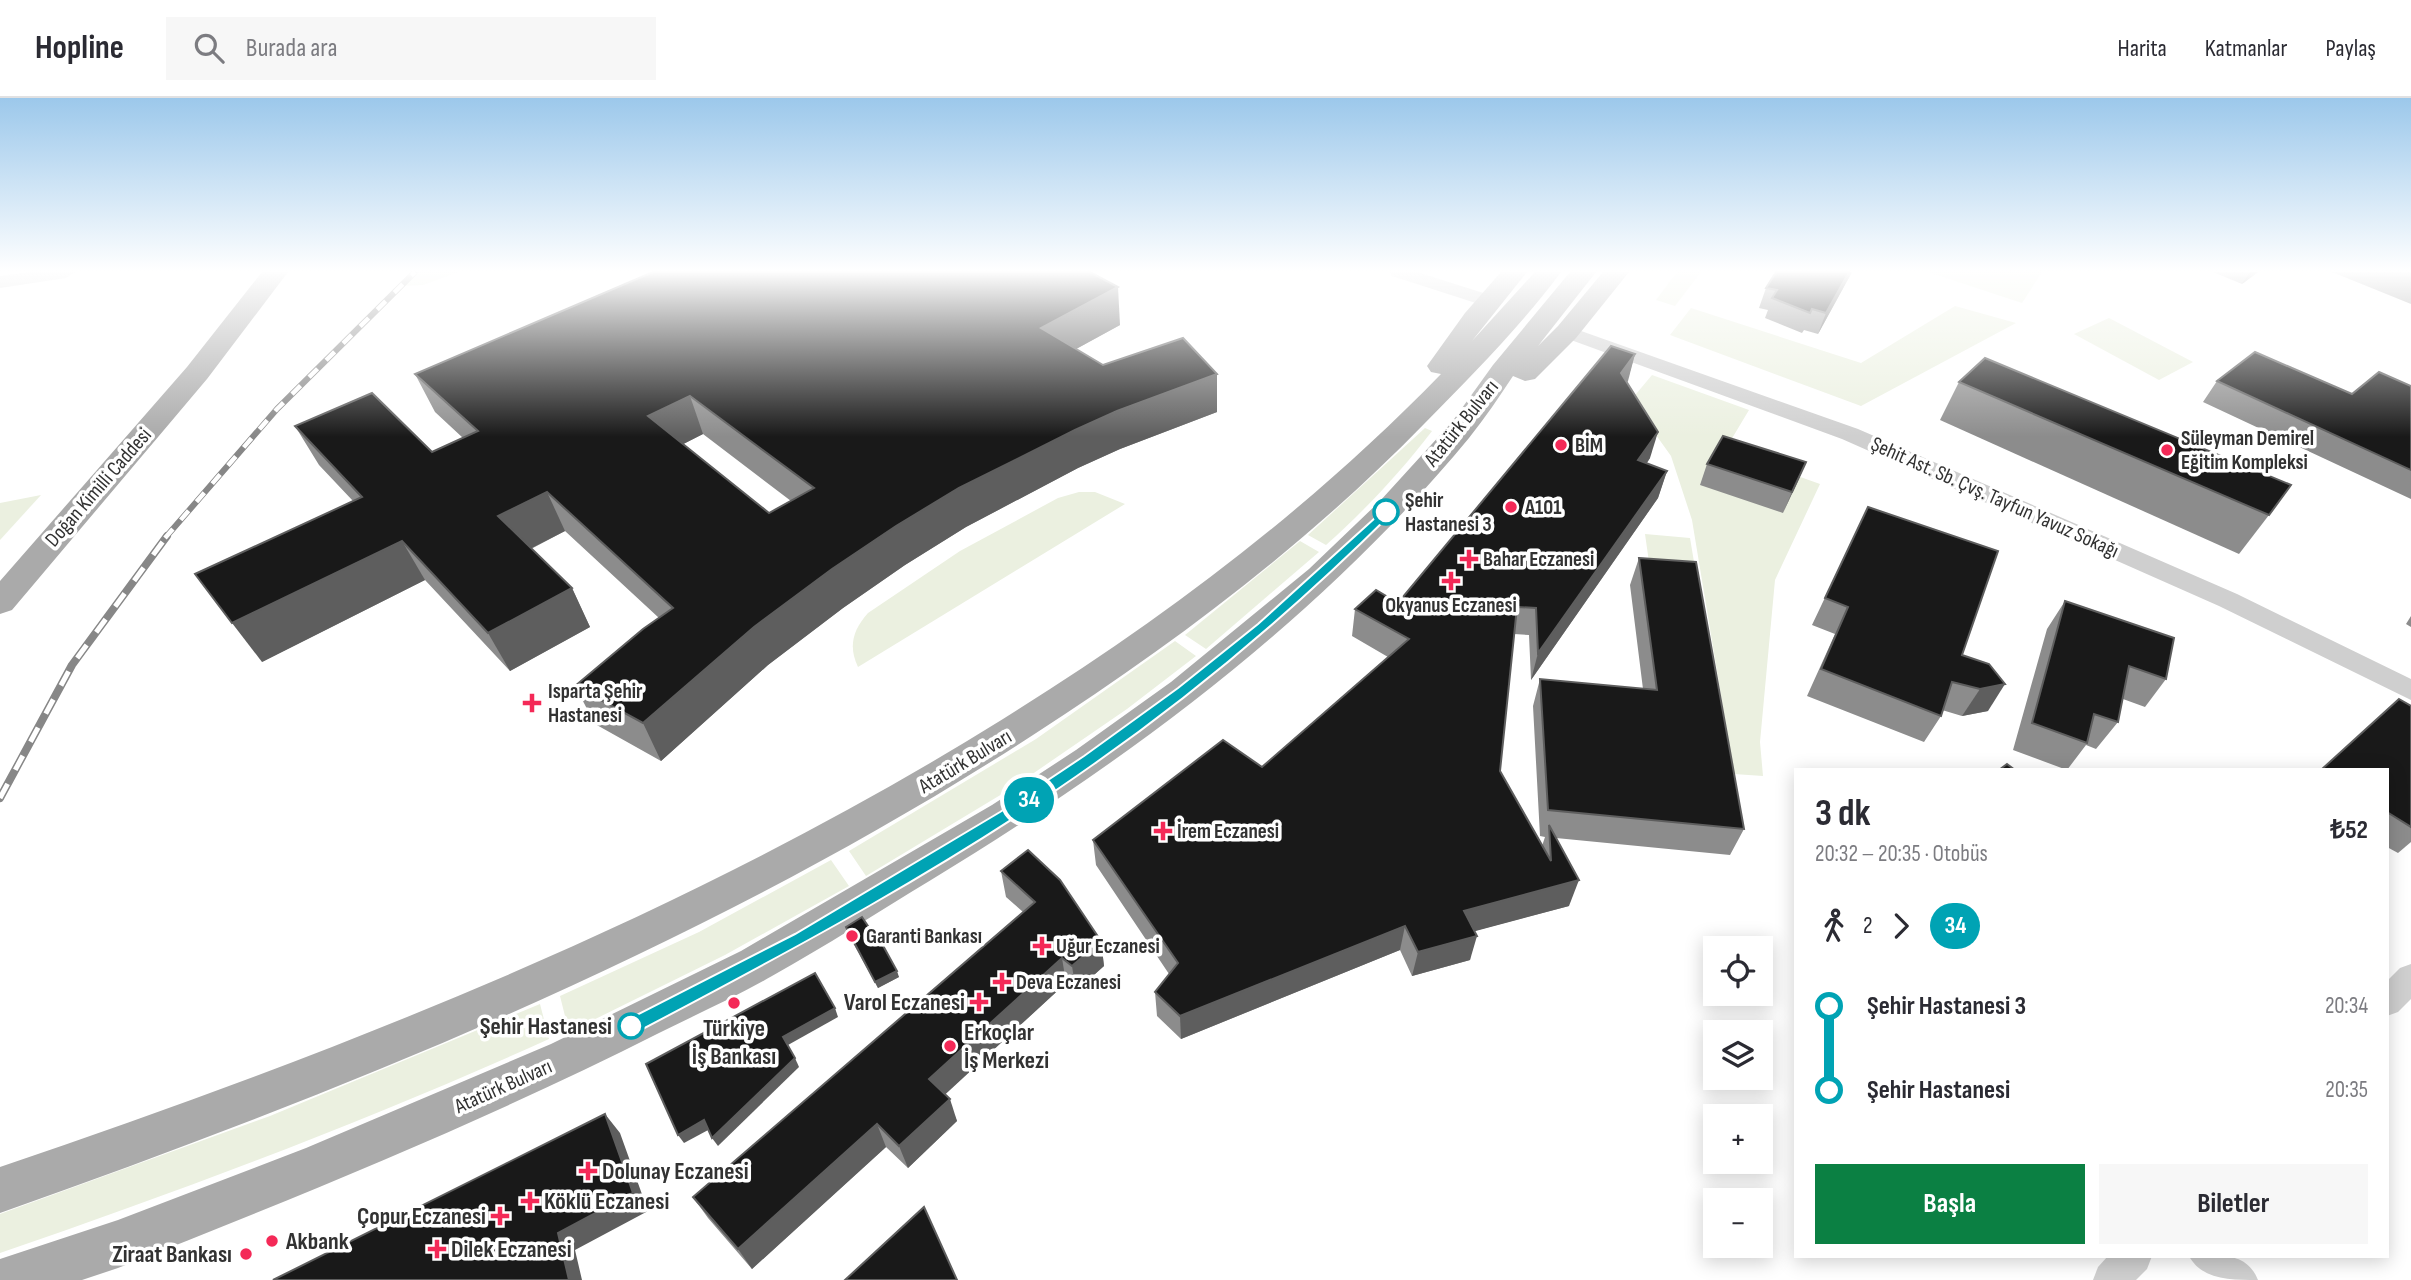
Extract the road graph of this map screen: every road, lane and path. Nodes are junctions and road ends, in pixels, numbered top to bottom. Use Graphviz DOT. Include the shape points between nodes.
graph roads {
  1 [pos="232,327"];
  2 [pos="242,327"];
  3 [pos="1469,327"];
  4 [pos="1500,327"];
  5 [pos="1538,327"];
  6 [pos="1571,327"];
  7 [pos="1567,332"];
  8 [pos="197,373"];
  9 [pos="1405,426"];
  10 [pos="1462,428"];
  11 [pos="0,602"];
  12 [pos="2411,690"];
  13 [pos="2411,978"];
  14 [pos="2389,1000"];
  15 [pos="0,1190"];
  16 [pos="2132,1258"];
  17 [pos="2210,1258"];
  18 [pos="24,1278"];
  19 [pos="2111,1280"];
  20 [pos="2239,1280"];
  1 -- 8 [label="main road, Doğan Kimilli Caddesi"];
  2 -- 8 [label="main road, Doğan Kimilli Caddesi"];
  3 -- 9 [label="main road"];
  4 -- 9 [label="main road, Atatürk Bulvarı"];
  5 -- 10 [label="main road, Atatürk Bulvarı"];
  6 -- 7 [label="main road"];
  7 -- 10 [label="main road"];
  7 -- 12 [label="street, Şehit Ast. Sb. Çvş. Tayfun Yavuz Sokağı" via="1850,434 2228,600"];
  8 -- 11 [label="main road, Doğan Kimilli Caddesi"];
  9 -- 15 [label="main road, Atatürk Bulvarı" via="1299,525 1121,660 1013,732 832,839 605,953 475,1010 335,1069"];
  10 -- 18 [label="main road, Atatürk Bulvarı" via="1391,508 1320,577 1183,691 1005,816 801,939 697,995 496,1090 313,1168"];
  13 -- 14 [label="street"];
  16 -- 19 [label="street"];
  17 -- 20 [label="street"];
}
